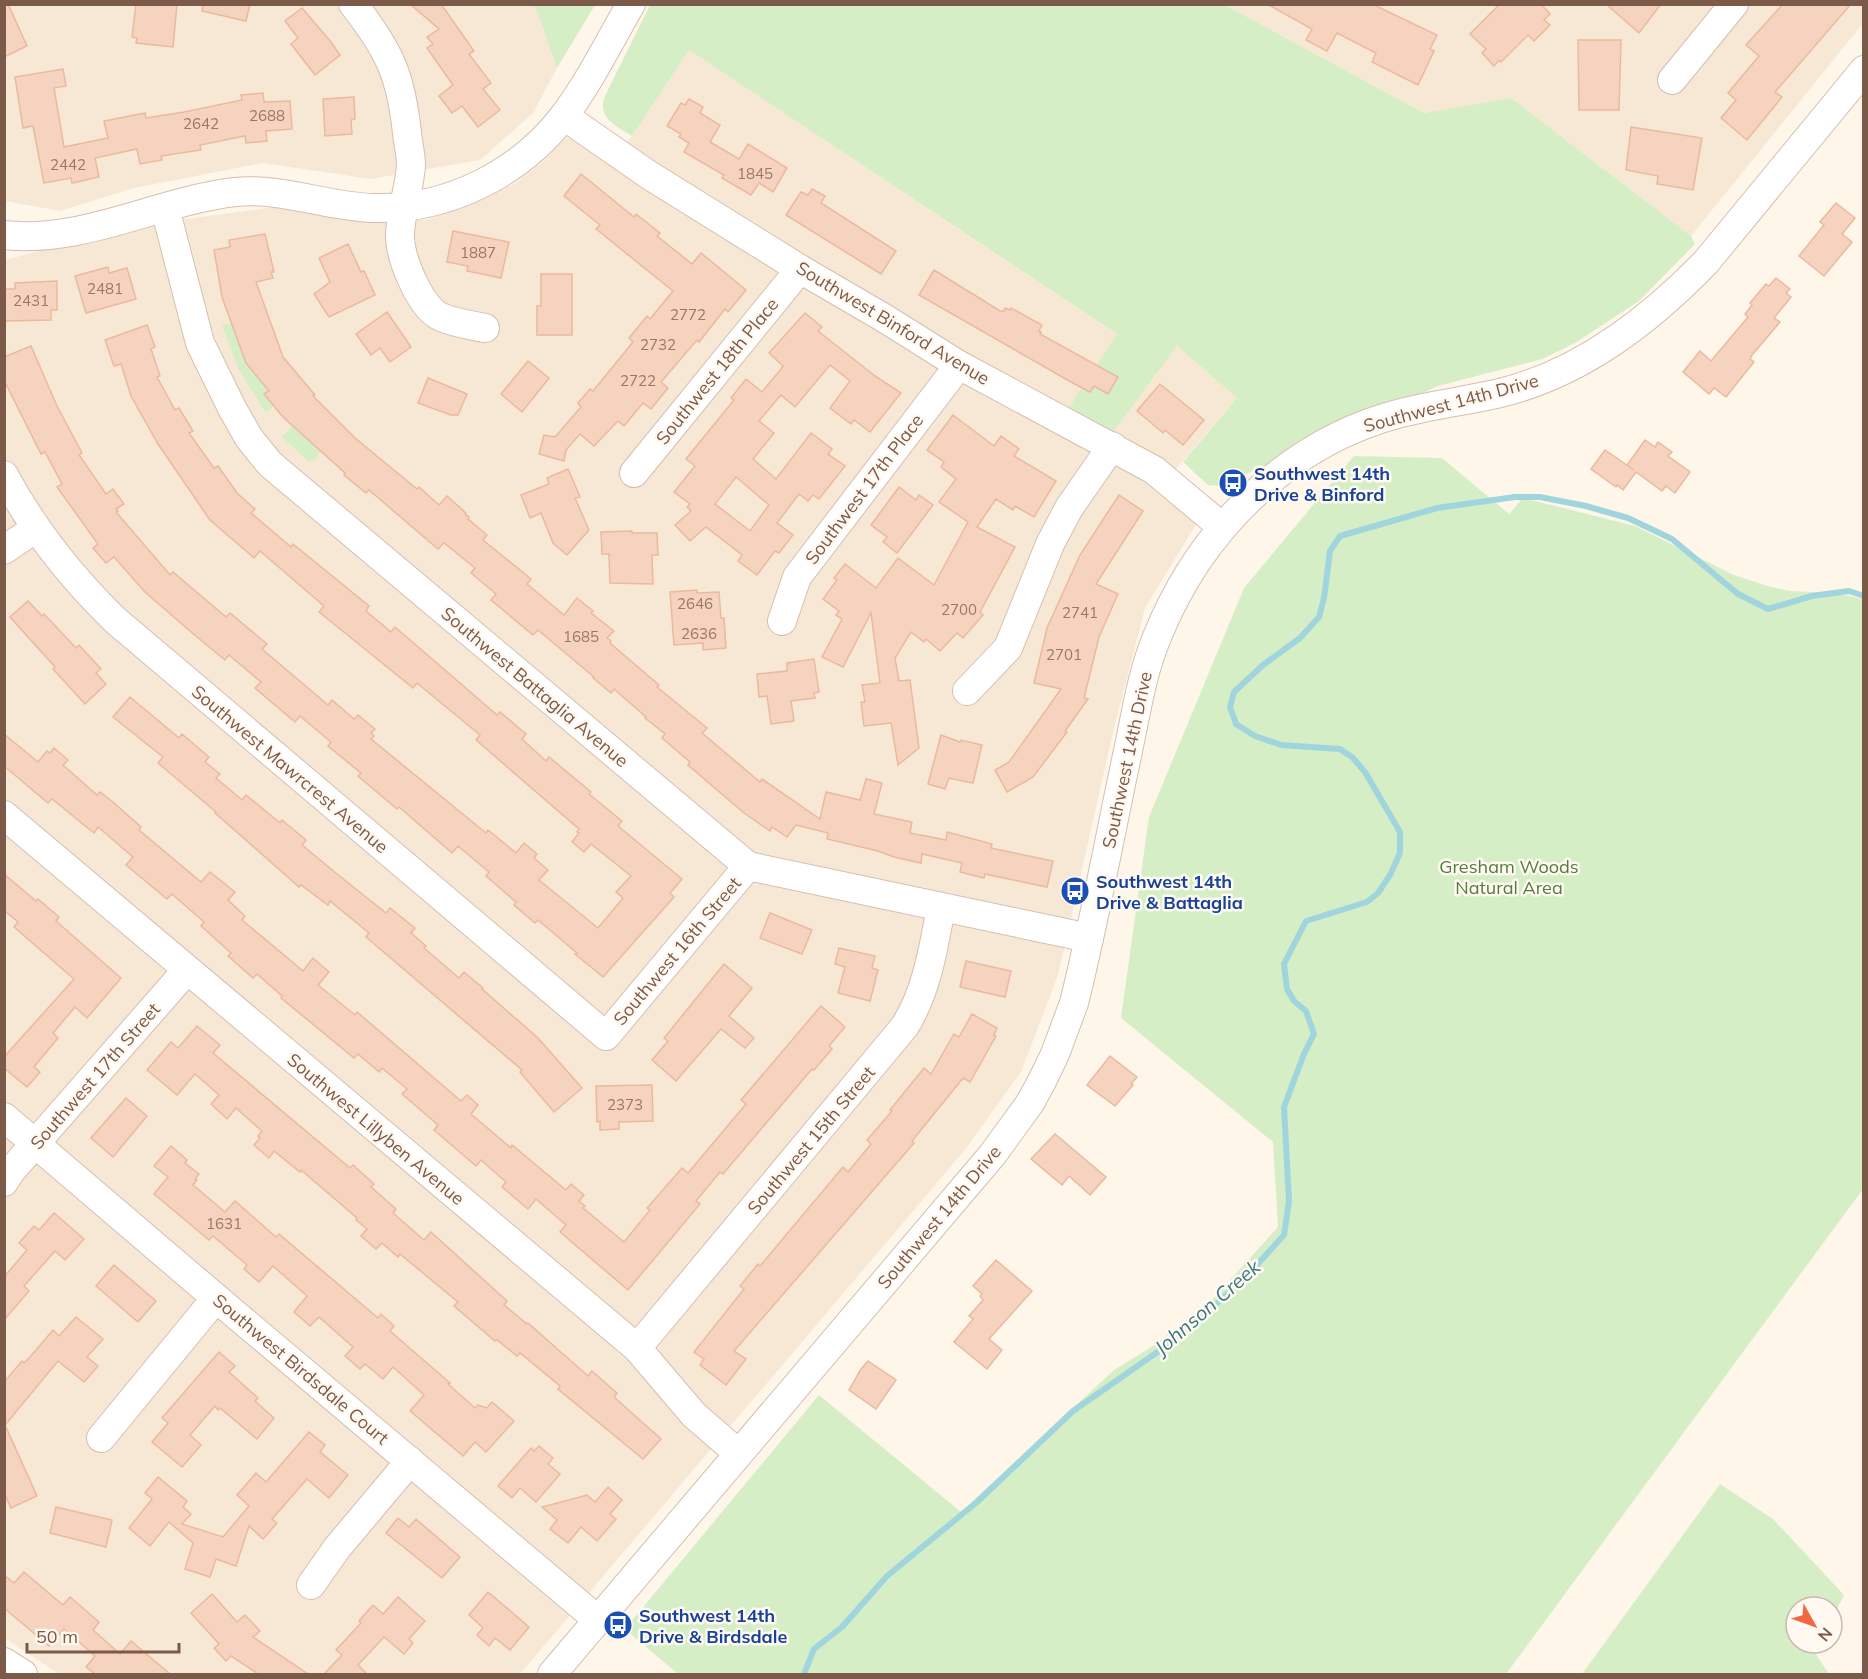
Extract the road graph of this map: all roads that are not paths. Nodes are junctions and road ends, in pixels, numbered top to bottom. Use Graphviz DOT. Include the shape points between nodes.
graph roads {
  1 [pos="353,4"];
  2 [pos="631,4"];
  3 [pos="1734,4"];
  4 [pos="1863,70"];
  5 [pos="1672,80"];
  6 [pos="564,116"];
  7 [pos="405,205"];
  8 [pos="165,208"];
  9 [pos="4,235"];
  10 [pos="800,269"];
  11 [pos="485,328"];
  12 [pos="959,365"];
  13 [pos="1112,446"];
  14 [pos="634,473"];
  15 [pos="4,475"];
  16 [pos="1222,527"];
  17 [pos="36,528"];
  18 [pos="4,550"];
  19 [pos="782,621"];
  20 [pos="966,691"];
  21 [pos="4,815"];
  22 [pos="748,866"];
  23 [pos="941,908"];
  24 [pos="1089,938"];
  25 [pos="187,970"];
  26 [pos="606,1036"];
  27 [pos="4,1117"];
  28 [pos="36,1143"];
  29 [pos="4,1182"];
  30 [pos="216,1298"];
  31 [pos="637,1348"];
  32 [pos="101,1438"];
  33 [pos="738,1453"];
  34 [pos="410,1461"];
  35 [pos="311,1585"];
  36 [pos="598,1620"];
  37 [pos="4,1662"];
  38 [pos="23,1674"];
  39 [pos="552,1674"];
  1 -- 7 [label="street" via="385,48 397,77 411,164"];
  2 -- 6 [label="street"];
  3 -- 5 [label="street"];
  4 -- 16 [label="street, Southwest 14th Drive" via="1706,262 1638,325 1572,366 1522,386 1399,413 1334,439 1250,497"];
  6 -- 7 [label="street" via="545,139 491,179 441,199"];
  6 -- 10 [label="street, Southwest Binford Avenue" via="649,175"];
  7 -- 8 [label="street" via="374,208 256,191 210,196"];
  7 -- 11 [label="street" via="400,238 417,291 440,317"];
  8 -- 9 [label="street" via="49,236"];
  8 -- 22 [label="street, Southwest Battaglia Avenue" via="200,344 249,438 270,464"];
  10 -- 12 [label="street, Southwest Binford Avenue"];
  10 -- 14 [label="street, Southwest 18th Place"];
  12 -- 13 [label="street, Southwest Binford Avenue"];
  12 -- 19 [label="street, Southwest 17th Place" via="797,577"];
  13 -- 16 [label="street, Southwest Binford Avenue" via="1154,470"];
  13 -- 20 [label="street" via="1069,508 1050,544 1008,648"];
  15 -- 17 [label="street, Southwest Mawrcrest Avenue"];
  16 -- 24 [label="street, Southwest 14th Drive" via="1183,582 1149,659"];
  17 -- 18 [label="street"];
  17 -- 26 [label="street, Southwest Mawrcrest Avenue" via="115,620"];
  21 -- 25 [label="street, Southwest Lillyben Avenue"];
  22 -- 23 [label="street, Southwest Battaglia Avenue"];
  22 -- 26 [label="street, Southwest 16th Street"];
  23 -- 24 [label="street, Southwest Battaglia Avenue"];
  23 -- 31 [label="street, Southwest 15th Street" via="924,987 905,1026"];
  24 -- 33 [label="street, Southwest 14th Drive" via="1065,1029 1030,1103 993,1154"];
  25 -- 28 [label="street, Southwest 17th Street"];
  25 -- 31 [label="street, Southwest Lillyben Avenue"];
  27 -- 28 [label="street, Southwest Birdsdale Court"];
  28 -- 29 [label="street, Southwest 17th Street"];
  28 -- 30 [label="street, Southwest Birdsdale Court"];
  30 -- 32 [label="street"];
  30 -- 34 [label="street, Southwest Birdsdale Court"];
  31 -- 33 [label="street, Southwest Lillyben Avenue" via="694,1414"];
  33 -- 36 [label="street, Southwest 14th Drive"];
  34 -- 35 [label="street"];
  34 -- 36 [label="street, Southwest Birdsdale Court"];
  36 -- 39 [label="street, Southwest 14th Drive"];
  37 -- 38 [label="street"];
}
